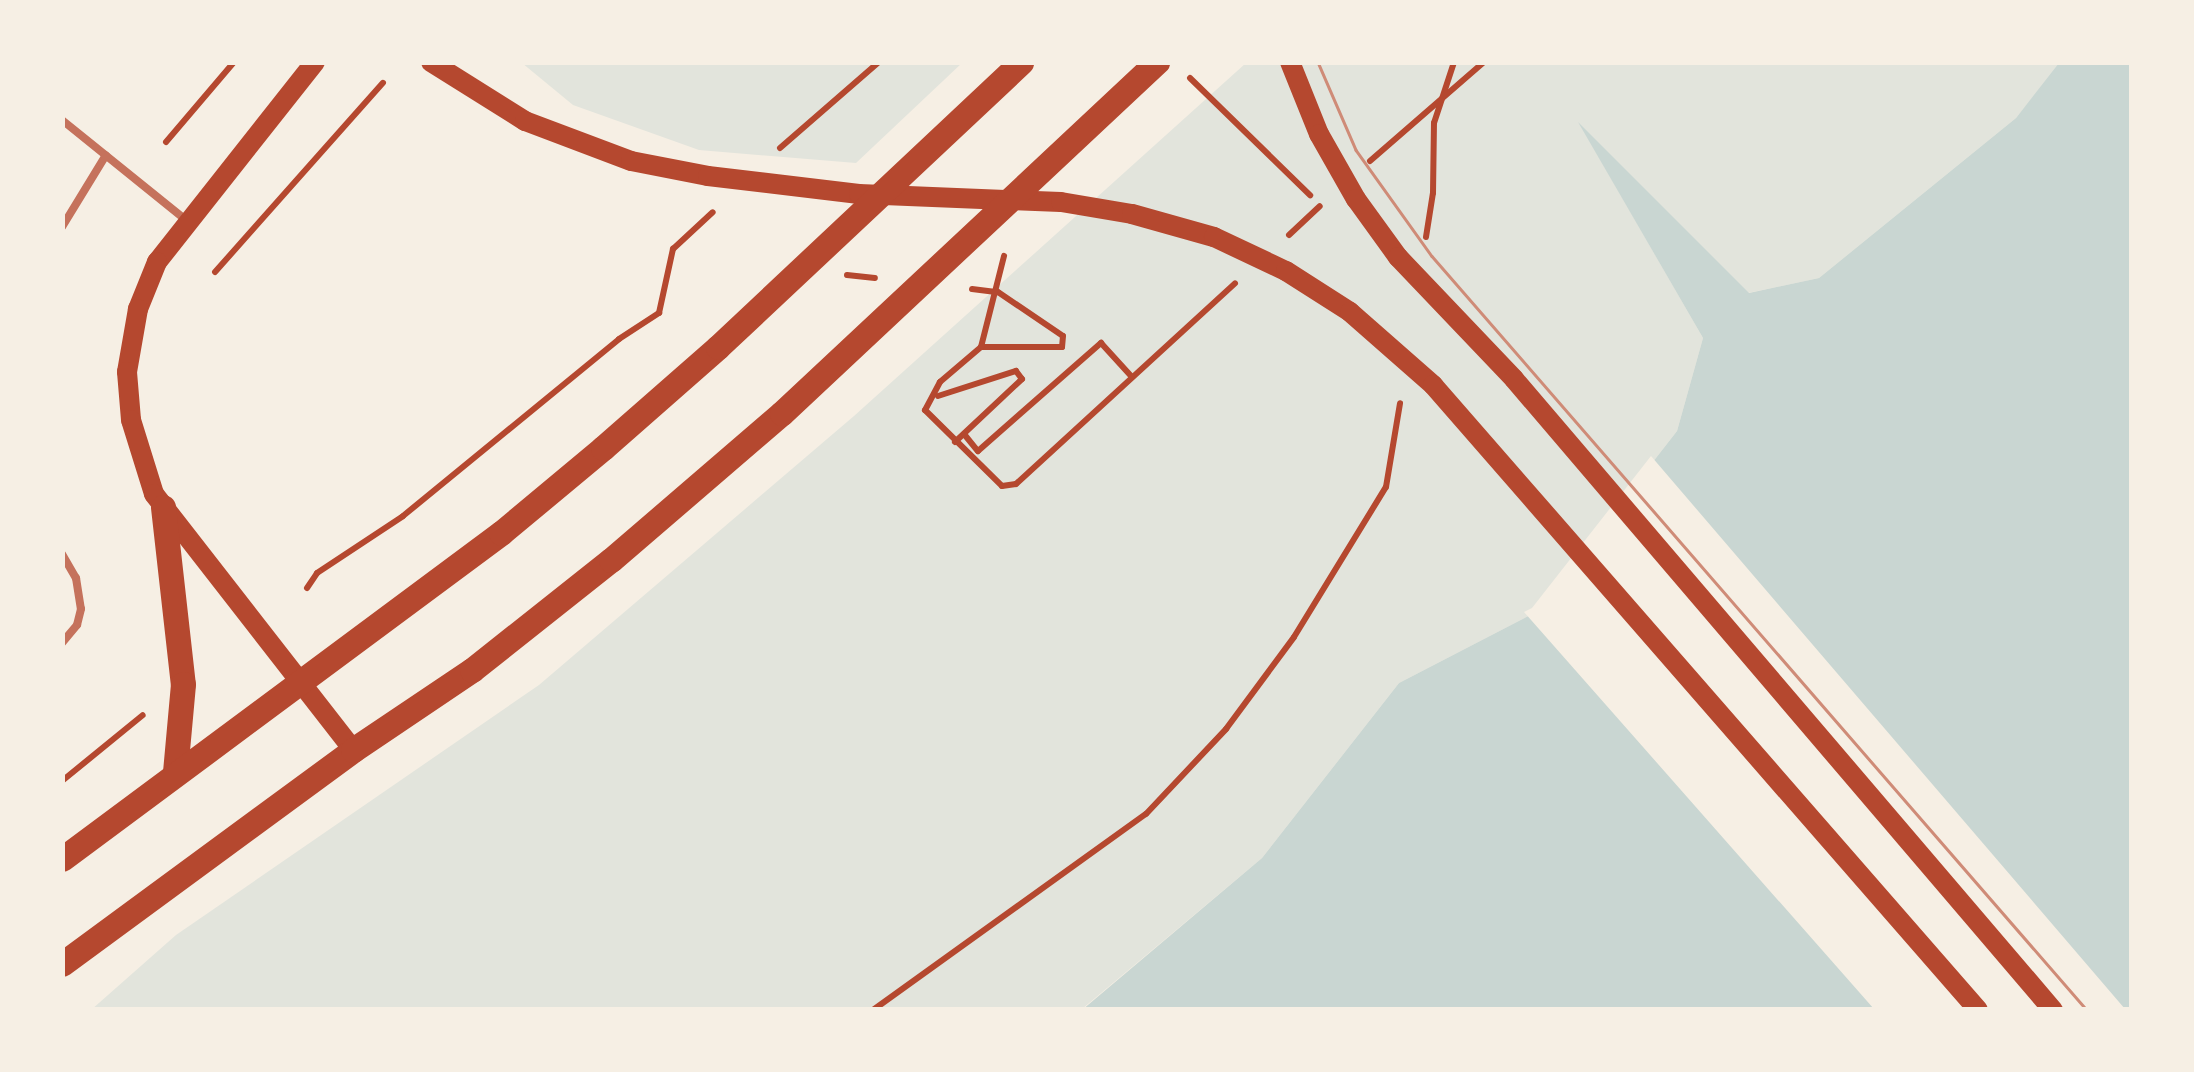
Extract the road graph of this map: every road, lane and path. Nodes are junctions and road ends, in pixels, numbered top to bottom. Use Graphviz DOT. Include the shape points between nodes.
graph roads {
  1 [pos="234,62"];
  2 [pos="316,62"];
  3 [pos="431,62"];
  4 [pos="880,62"];
  5 [pos="1021,62"];
  6 [pos="1157,62"];
  7 [pos="1290,62"];
  8 [pos="1454,62"];
  9 [pos="1484,62"];
  10 [pos="383,84"];
  11 [pos="1199,87"];
  12 [pos="1439,100"];
  13 [pos="62,120"];
  14 [pos="166,142"];
  15 [pos="106,155"];
  16 [pos="767,161"];
  17 [pos="1365,166"];
  18 [pos="1336,192"];
  19 [pos="724,202"];
  20 [pos="1321,206"];
  21 [pos="188,222"];
  22 [pos="62,227"];
  23 [pos="1277,245"];
  24 [pos="1424,252"];
  25 [pos="1004,253"];
  26 [pos="849,260"];
  27 [pos="1248,271"];
  28 [pos="215,272"];
  29 [pos="884,279"];
  30 [pos="960,287"];
  31 [pos="998,292"];
  32 [pos="981,347"];
  33 [pos="1131,376"];
  34 [pos="1402,389"];
  35 [pos="936,396"];
  36 [pos="964,434"];
  37 [pos="955,442"];
  38 [pos="163,506"];
  39 [pos="62,554"];
  40 [pos="307,588"];
  41 [pos="62,643"];
  42 [pos="298,680"];
  43 [pos="157,704"];
  44 [pos="353,750"];
  45 [pos="175,772"];
  46 [pos="62,780"];
  47 [pos="62,859"];
  48 [pos="62,964"];
  49 [pos="873,1010"];
  50 [pos="1978,1010"];
  51 [pos="2053,1010"];
  1 -- 14 [label="path"];
  2 -- 21 [label="main road"];
  3 -- 50 [label="main road" via="525,121 631,160 859,194 1061,202 1132,214 1214,237 1286,271 1350,312 1433,385"];
  4 -- 16 [label="path"];
  5 -- 42 [label="main road" via="603,448"];
  6 -- 44 [label="main road" via="782,413 611,560 472,670"];
  7 -- 51 [label="main road" via="1319,134 1398,256 1514,379"];
  8 -- 12 [label="path"];
  9 -- 12 [label="path"];
  10 -- 28 [label="path"];
  11 -- 20 [label="path"];
  12 -- 17 [label="path"];
  12 -- 24 [label="path"];
  13 -- 15 [label="lane"];
  15 -- 21 [label="lane"];
  15 -- 22 [label="lane"];
  18 -- 20 [label="path"];
  19 -- 40 [label="path" via="673,249 659,313 403,516 317,573"];
  20 -- 23 [label="path"];
  21 -- 38 [label="main road" via="162,256 138,309 127,372 130,420"];
  25 -- 31 [label="path"];
  26 -- 29 [label="path" via="846,274"];
  27 -- 33 [label="path"];
  30 -- 31 [label="path"];
  31 -- 32 [label="path"];
  31 -- 32 [label="path" via="1063,336 1062,347"];
  32 -- 35 [label="path" via="940,382"];
  33 -- 36 [label="path" via="1101,342 978,451"];
  33 -- 37 [label="path" via="1016,484 994,481"];
  34 -- 49 [label="path" via="1386,487 1294,637 1226,729 1146,814"];
  35 -- 36 [label="path" via="1016,371 1022,379"];
  35 -- 37 [label="path" via="926,410"];
  36 -- 37 [label="path"];
  38 -- 42 [label="main road"];
  38 -- 45 [label="main road" via="183,684"];
  39 -- 41 [label="lane" via="76,578 81,609"];
  42 -- 44 [label="main road"];
  42 -- 45 [label="main road"];
  43 -- 46 [label="path"];
  44 -- 48 [label="main road"];
  45 -- 47 [label="main road"];
}
